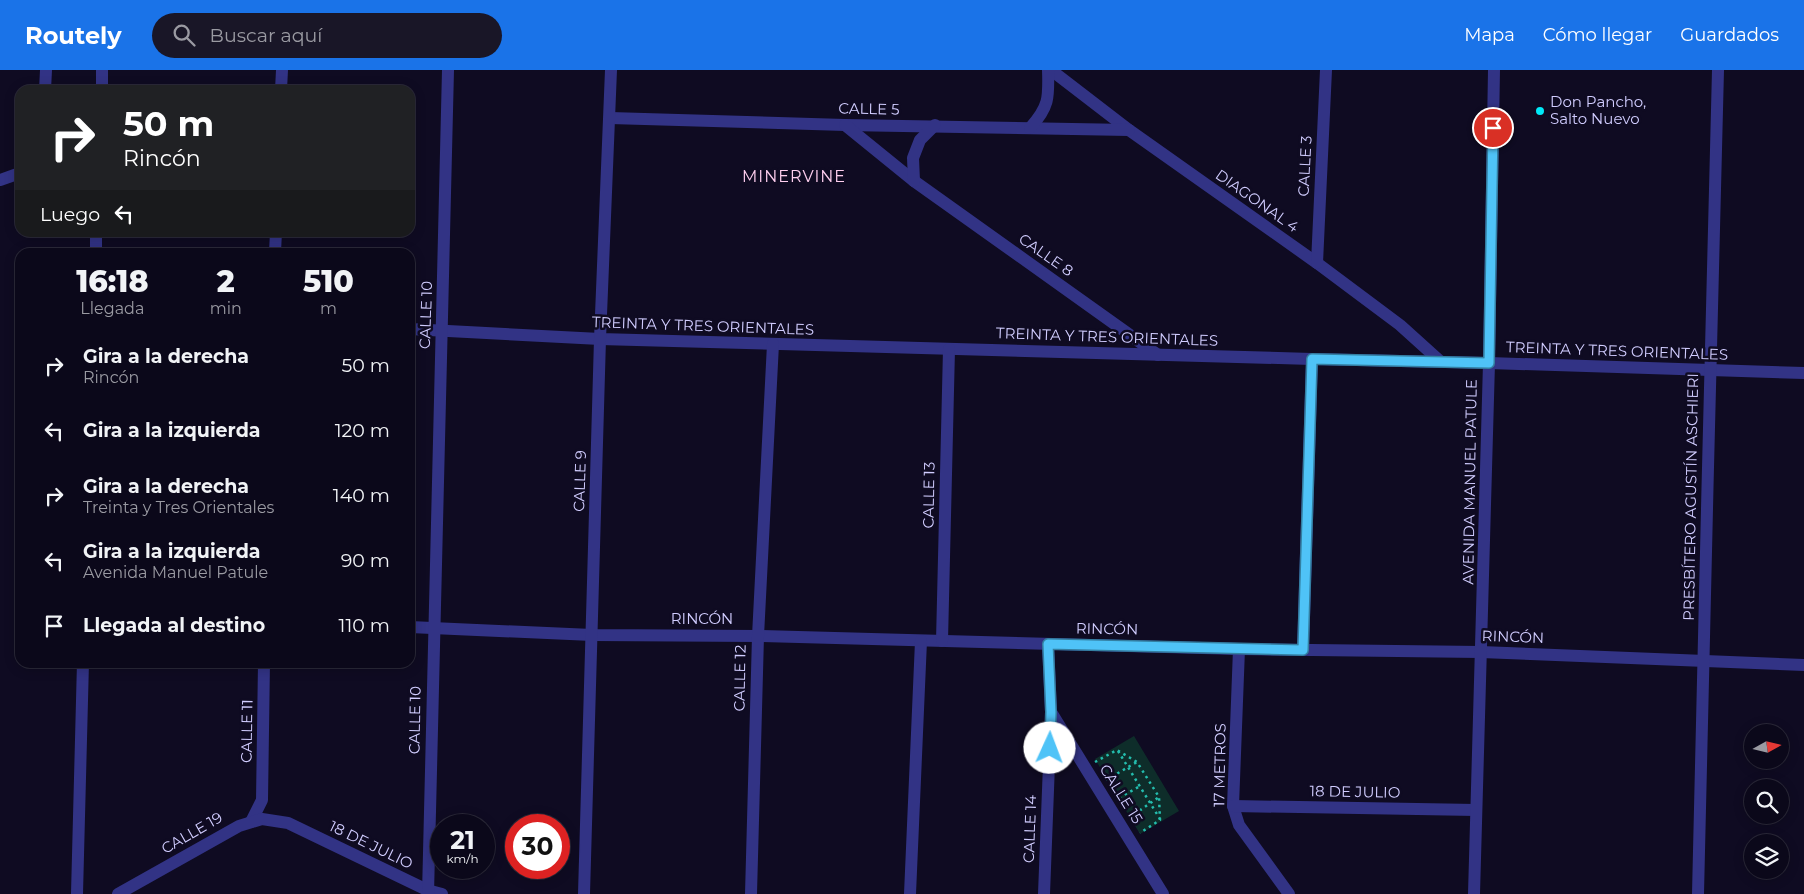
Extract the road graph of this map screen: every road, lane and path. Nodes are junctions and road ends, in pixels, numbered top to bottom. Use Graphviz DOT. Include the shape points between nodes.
graph roads {
  1 [pos="46,70"];
  2 [pos="102,70"];
  3 [pos="282,70"];
  4 [pos="448,70"];
  5 [pos="612,70"];
  6 [pos="1049,70"];
  7 [pos="1326,70"];
  8 [pos="1494,70"];
  9 [pos="1718,70"];
  10 [pos="45,85"];
  11 [pos="102,85"];
  12 [pos="281,85"];
  13 [pos="610,118"];
  14 [pos="845,125"];
  15 [pos="936,125"];
  16 [pos="1030,128"];
  17 [pos="1129,130"];
  18 [pos="15,175"];
  19 [pos="0,180"];
  20 [pos="914,181"];
  21 [pos="1316,263"];
  22 [pos="415,329"];
  23 [pos="441,330"];
  24 [pos="600,339"];
  25 [pos="773,344"];
  26 [pos="949,349"];
  27 [pos="1158,355"];
  28 [pos="1312,359"];
  29 [pos="1441,362"];
  30 [pos="1489,363"];
  31 [pos="1709,371"];
  32 [pos="1804,373"];
  33 [pos="415,627"];
  34 [pos="433,628"];
  35 [pos="592,635"];
  36 [pos="758,636"];
  37 [pos="921,641"];
  38 [pos="942,641"];
  39 [pos="1048,644"];
  40 [pos="1239,649"];
  41 [pos="1303,650"];
  42 [pos="1482,652"];
  43 [pos="1704,662"];
  44 [pos="1804,665"];
  45 [pos="83,668"];
  46 [pos="264,668"];
  47 [pos="1051,712"];
  48 [pos="1117,750"];
  49 [pos="1137,762"];
  50 [pos="1128,767"];
  51 [pos="1085,768"];
  52 [pos="1096,786"];
  53 [pos="1140,786"];
  54 [pos="1159,797"];
  55 [pos="262,800"];
  56 [pos="1150,803"];
  57 [pos="1108,805"];
  58 [pos="1233,806"];
  59 [pos="1476,810"];
  60 [pos="273,820"];
  61 [pos="1160,820"];
  62 [pos="252,822"];
  63 [pos="288,823"];
  64 [pos="1120,824"];
  65 [pos="1130,840"];
  66 [pos="427,892"];
  67 [pos="77,894"];
  68 [pos="118,894"];
  69 [pos="442,894"];
  70 [pos="584,894"];
  71 [pos="751,894"];
  72 [pos="910,894"];
  73 [pos="1044,894"];
  74 [pos="1163,894"];
  75 [pos="1289,894"];
  76 [pos="1474,894"];
  77 [pos="1698,894"];
  1 -- 10 [label="street"];
  2 -- 11 [label="street"];
  3 -- 12 [label="street"];
  4 -- 23 [label="street, CALLE 10"];
  5 -- 13 [label="street, CALLE 9"];
  6 -- 16 [label="street, DIAGONAL 4" via="1049,95 1042,114"];
  6 -- 17 [label="street, DIAGONAL 4"];
  7 -- 21 [label="street, CALLE 3"];
  8 -- 30 [label="street, AVENIDA MANUEL PATULE"];
  9 -- 31 [label="street, PRESBÍTERO AGUSTÍN ASCHIERI"];
  13 -- 14 [label="street, CALLE 5"];
  13 -- 24 [label="street, CALLE 9"];
  14 -- 15 [label="street, CALLE 5"];
  14 -- 20 [label="street, CALLE 8"];
  15 -- 16 [label="street, CALLE 5"];
  15 -- 20 [label="street" via="920,140 913,158"];
  16 -- 17 [label="street, CALLE 5"];
  17 -- 21 [label="street, DIAGONAL 4"];
  18 -- 19 [label="street"];
  20 -- 27 [label="street, CALLE 8"];
  21 -- 29 [label="street, DIAGONAL 4" via="1400,325"];
  22 -- 23 [label="street, TREINTA Y TRES ORIENTALES"];
  23 -- 24 [label="street, TREINTA Y TRES ORIENTALES"];
  23 -- 34 [label="street, CALLE 10"];
  24 -- 25 [label="street, TREINTA Y TRES ORIENTALES"];
  24 -- 35 [label="street, CALLE 9"];
  25 -- 26 [label="street, TREINTA Y TRES ORIENTALES"];
  25 -- 36 [label="street, CALLE 12"];
  26 -- 27 [label="street, TREINTA Y TRES ORIENTALES"];
  26 -- 38 [label="street, CALLE 13"];
  27 -- 28 [label="street, TREINTA Y TRES ORIENTALES"];
  28 -- 29 [label="street, TREINTA Y TRES ORIENTALES"];
  28 -- 41 [label="street"];
  29 -- 30 [label="street, TREINTA Y TRES ORIENTALES"];
  30 -- 31 [label="street, TREINTA Y TRES ORIENTALES"];
  30 -- 42 [label="street, AVENIDA MANUEL PATULE"];
  31 -- 32 [label="street, TREINTA Y TRES ORIENTALES"];
  31 -- 43 [label="street, PRESBÍTERO AGUSTÍN ASCHIERI"];
  33 -- 34 [label="street, RINCÓN"];
  34 -- 35 [label="street, RINCÓN"];
  34 -- 66 [label="street, CALLE 10"];
  35 -- 36 [label="street, RINCÓN"];
  35 -- 70 [label="street, CALLE 9"];
  36 -- 37 [label="street, RINCÓN"];
  36 -- 71 [label="street, CALLE 12"];
  37 -- 38 [label="street, RINCÓN"];
  37 -- 72 [label="street"];
  38 -- 39 [label="street, RINCÓN"];
  39 -- 40 [label="street, RINCÓN"];
  39 -- 47 [label="street, CALLE 14"];
  40 -- 41 [label="street, RINCÓN"];
  40 -- 58 [label="street, 17 METROS"];
  41 -- 42 [label="street, RINCÓN"];
  42 -- 43 [label="street, RINCÓN"];
  42 -- 59 [label="street, AVENIDA MANUEL PATULE"];
  43 -- 44 [label="street, RINCÓN"];
  43 -- 77 [label="street, PRESBÍTERO AGUSTÍN ASCHIERI"];
  45 -- 67 [label="street"];
  46 -- 55 [label="street, CALLE 11"];
  47 -- 51 [label="street, CALLE 15"];
  47 -- 73 [label="street, CALLE 14"];
  48 -- 49 [label="path"];
  48 -- 50 [label="path"];
  48 -- 51 [label="path"];
  49 -- 50 [label="path"];
  49 -- 54 [label="path"];
  50 -- 52 [label="path"];
  50 -- 53 [label="path"];
  51 -- 52 [label="street, CALLE 15"];
  52 -- 57 [label="street, CALLE 15"];
  53 -- 56 [label="path"];
  53 -- 57 [label="path"];
  54 -- 56 [label="path"];
  54 -- 61 [label="path"];
  55 -- 60 [label="street, CALLE 11"];
  55 -- 62 [label="street, CALLE 11"];
  56 -- 61 [label="path"];
  56 -- 64 [label="path"];
  57 -- 64 [label="street, CALLE 15"];
  58 -- 59 [label="street, 18 DE JULIO"];
  58 -- 75 [label="street, 17 METROS" via="1238,825"];
  59 -- 76 [label="street, AVENIDA MANUEL PATULE"];
  60 -- 62 [label="street, CALLE 19"];
  60 -- 63 [label="street, CALLE 19"];
  61 -- 65 [label="path"];
  62 -- 68 [label="street, CALLE 19" via="239,826"];
  63 -- 66 [label="street, 18 DE JULIO"];
  64 -- 65 [label="street, CALLE 15"];
  65 -- 74 [label="street, CALLE 15"];
  66 -- 69 [label="street, 18 DE JULIO"];
}
